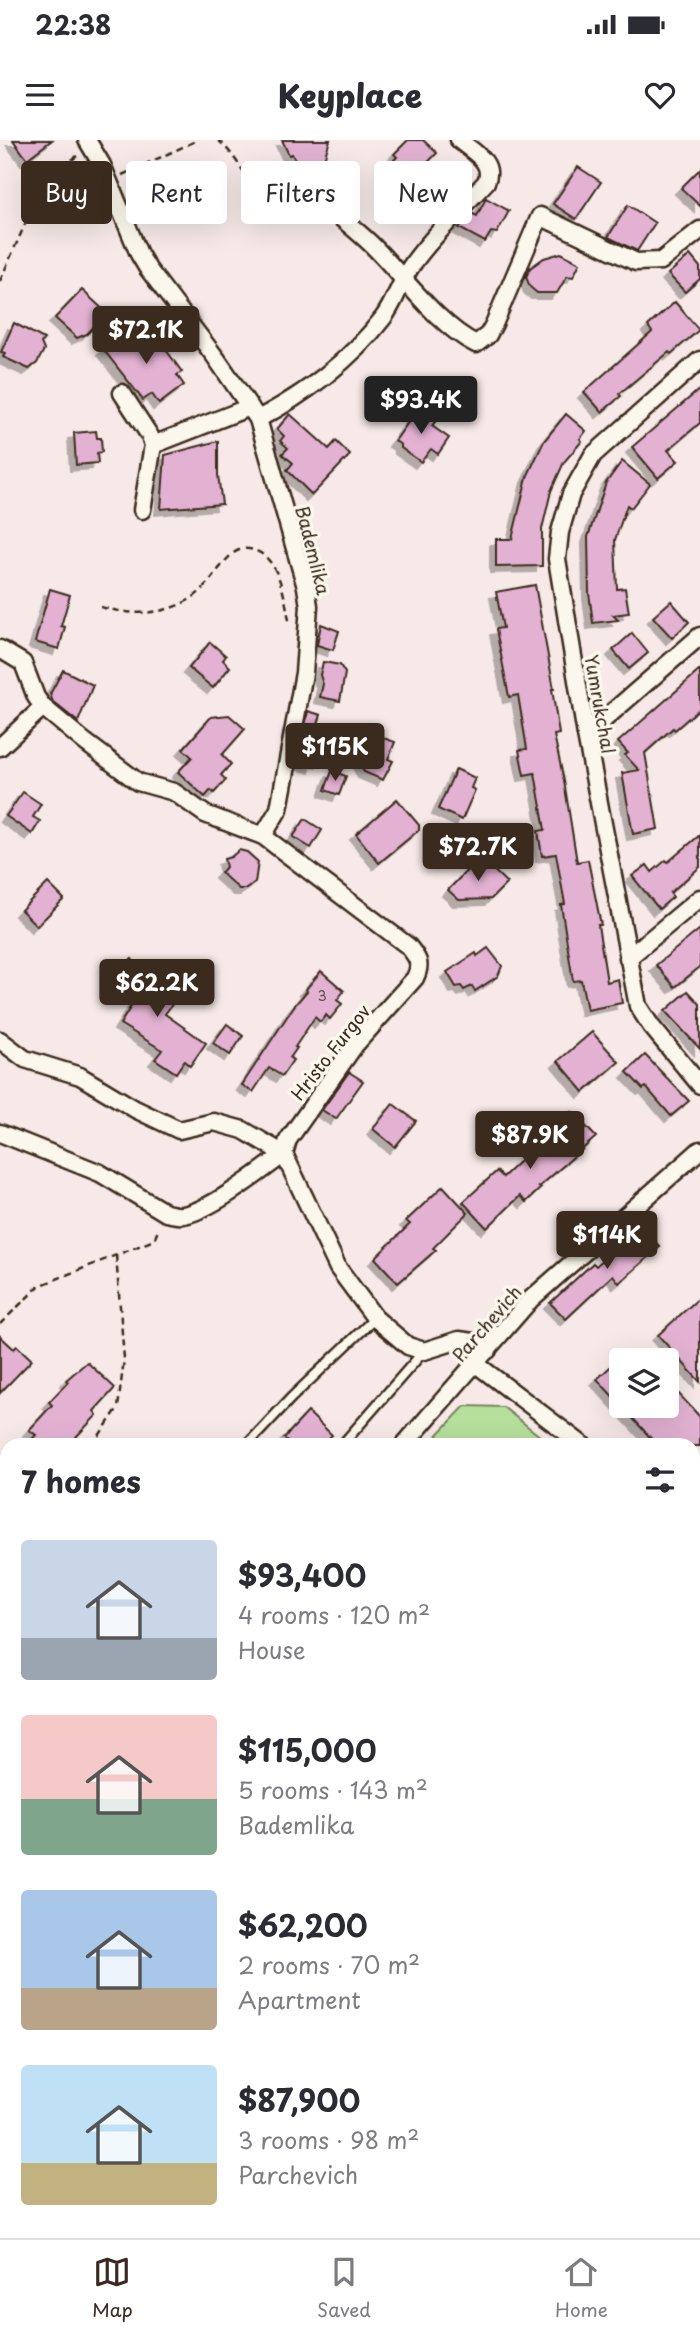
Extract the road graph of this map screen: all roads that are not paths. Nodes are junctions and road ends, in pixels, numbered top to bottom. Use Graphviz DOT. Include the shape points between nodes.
graph roads {
  1 [pos="459,140"];
  2 [pos="89,143"];
  3 [pos="347,224"];
  4 [pos="700,230"];
  5 [pos="404,281"];
  6 [pos="700,360"];
  7 [pos="122,393"];
  8 [pos="254,413"];
  9 [pos="153,445"];
  10 [pos="142,510"];
  11 [pos="700,636"];
  12 [pos="0,649"];
  13 [pos="43,707"];
  14 [pos="586,735"];
  15 [pos="0,747"];
  16 [pos="264,836"];
  17 [pos="700,898"];
  18 [pos="628,958"];
  19 [pos="0,1040"];
  20 [pos="700,1085"];
  21 [pos="0,1132"];
  22 [pos="700,1150"];
  23 [pos="284,1154"];
  24 [pos="375,1318"];
  25 [pos="488,1350"];
  26 [pos="424,1351"];
  27 [pos="476,1364"];
  28 [pos="253,1438"];
  29 [pos="348,1438"];
  30 [pos="410,1438"];
  31 [pos="573,1438"];
  1 -- 5 [label="street" via="484,160 490,173 413,263"];
  2 -- 8 [label="street, Bademlika" via="139,254"];
  3 -- 5 [label="street"];
  4 -- 5 [label="street" via="661,261 636,262 540,216 494,324 476,344 461,337"];
  5 -- 8 [label="street" via="382,319 356,348 287,404"];
  6 -- 14 [label="street, Yumrukchal" via="593,455 571,494 557,559"];
  7 -- 9 [label="street"];
  8 -- 9 [label="street"];
  8 -- 16 [label="street, Bademlika" via="309,606 304,673 286,778 279,809"];
  9 -- 10 [label="street"];
  11 -- 14 [label="street"];
  12 -- 13 [label="street" via="23,663"];
  13 -- 15 [label="street"];
  13 -- 16 [label="street" via="138,782 174,792 205,814"];
  14 -- 18 [label="street, Yumrukchal"];
  16 -- 23 [label="street, Hristo Furgov" via="408,946 420,968 355,1045 288,1140"];
  17 -- 18 [label="street"];
  18 -- 20 [label="street, Yumrukchal" via="638,1006"];
  19 -- 23 [label="street" via="25,1059 80,1076 179,1130 214,1122 243,1130"];
  21 -- 23 [label="street" via="100,1173 166,1213 186,1215"];
  22 -- 25 [label="street, Parchevich" via="531,1298"];
  23 -- 24 [label="street" via="338,1268"];
  24 -- 26 [label="street" via="408,1346"];
  24 -- 28 [label="lane"];
  25 -- 26 [label="street" via="458,1340"];
  25 -- 27 [label="street, Parchevich"];
  26 -- 29 [label="lane"];
  27 -- 30 [label="street, Parchevich"];
  27 -- 31 [label="street"];
}
